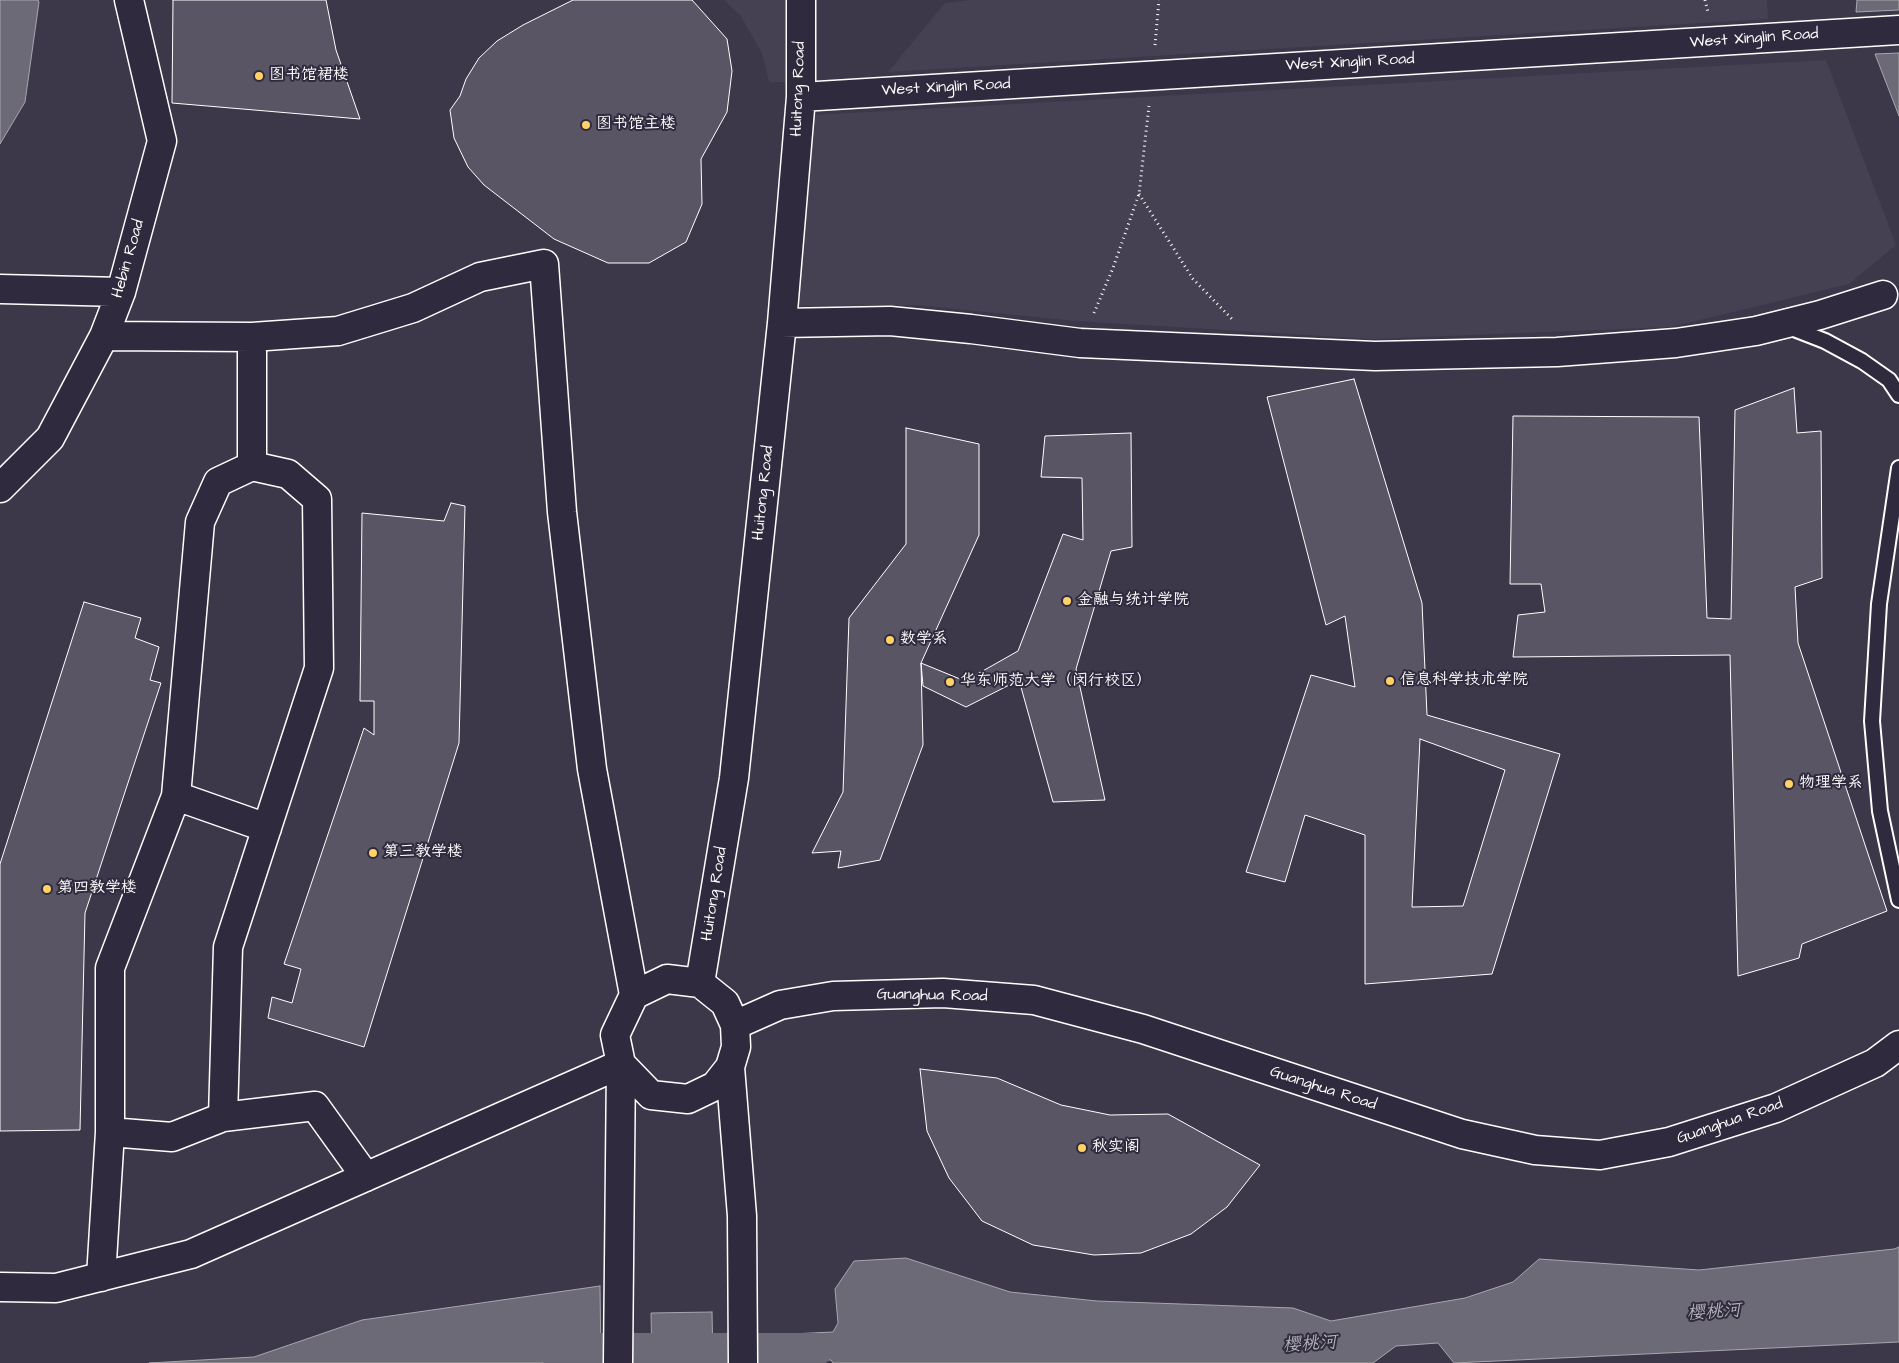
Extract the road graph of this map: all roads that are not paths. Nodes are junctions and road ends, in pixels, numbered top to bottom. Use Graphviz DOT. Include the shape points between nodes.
graph roads {
  1 [pos="129,0"];
  2 [pos="801,0"];
  3 [pos="1899,30"];
  4 [pos="801,97"];
  5 [pos="0,289"];
  6 [pos="121,292"];
  7 [pos="1883,294"];
  8 [pos="782,323"];
  9 [pos="1783,324"];
  10 [pos="104,336"];
  11 [pos="252,337"];
  12 [pos="1899,395"];
  13 [pos="252,466"];
  14 [pos="1899,468"];
  15 [pos="0,488"];
  16 [pos="176,796"];
  17 [pos="267,828"];
  18 [pos="1899,900"];
  19 [pos="700,983"];
  20 [pos="634,995"];
  21 [pos="735,1025"];
  22 [pos="1899,1046"];
  23 [pos="621,1064"];
  24 [pos="730,1067"];
  25 [pos="223,1117"];
  26 [pos="110,1132"];
  27 [pos="366,1177"];
  28 [pos="101,1277"];
  29 [pos="0,1287"];
  30 [pos="618,1363"];
  31 [pos="743,1363"];
  1 -- 6 [label="street, Hebin Road" via="162,141"];
  2 -- 4 [label="street, Huitong Road"];
  3 -- 4 [label="street, West Xinglin Road"];
  4 -- 8 [label="street, Huitong Road"];
  5 -- 6 [label="street"];
  6 -- 10 [label="street, Hebin Road"];
  7 -- 9 [label="street"];
  8 -- 9 [label="street" via="890,322 1080,343 1375,356 1557,352 1676,343"];
  8 -- 19 [label="street, Huitong Road" via="734,778"];
  9 -- 12 [label="lane" via="1862,361 1889,380"];
  10 -- 11 [label="street"];
  10 -- 15 [label="street, Hebin Road" via="50,438"];
  11 -- 13 [label="street"];
  11 -- 20 [label="street" via="338,331 413,308 480,277 544,264 562,512 592,769"];
  13 -- 16 [label="street" via="218,482 200,522"];
  13 -- 17 [label="street" via="288,474 317,499 319,668"];
  14 -- 18 [label="lane" via="1879,604 1872,721 1880,811"];
  16 -- 17 [label="street"];
  16 -- 26 [label="street" via="110,968"];
  17 -- 25 [label="street" via="228,947"];
  19 -- 20 [label="street" via="667,978"];
  19 -- 21 [label="street" via="725,1003"];
  20 -- 23 [label="street" via="615,1035"];
  21 -- 22 [label="street, Guanghua Road" via="780,1005 833,996 943,993 1034,1000 1143,1029 1462,1134 1535,1150 1600,1155 1669,1142 1776,1108 1875,1063"];
  21 -- 24 [label="street" via="736,1047"];
  23 -- 24 [label="street" via="651,1094 688,1099 715,1086"];
  23 -- 27 [label="street"];
  23 -- 30 [label="street"];
  24 -- 31 [label="street" via="742,1216"];
  25 -- 26 [label="street" via="172,1137"];
  25 -- 27 [label="street" via="315,1106"];
  26 -- 28 [label="street"];
  27 -- 28 [label="street" via="191,1254"];
  28 -- 29 [label="street" via="56,1288"];
}
